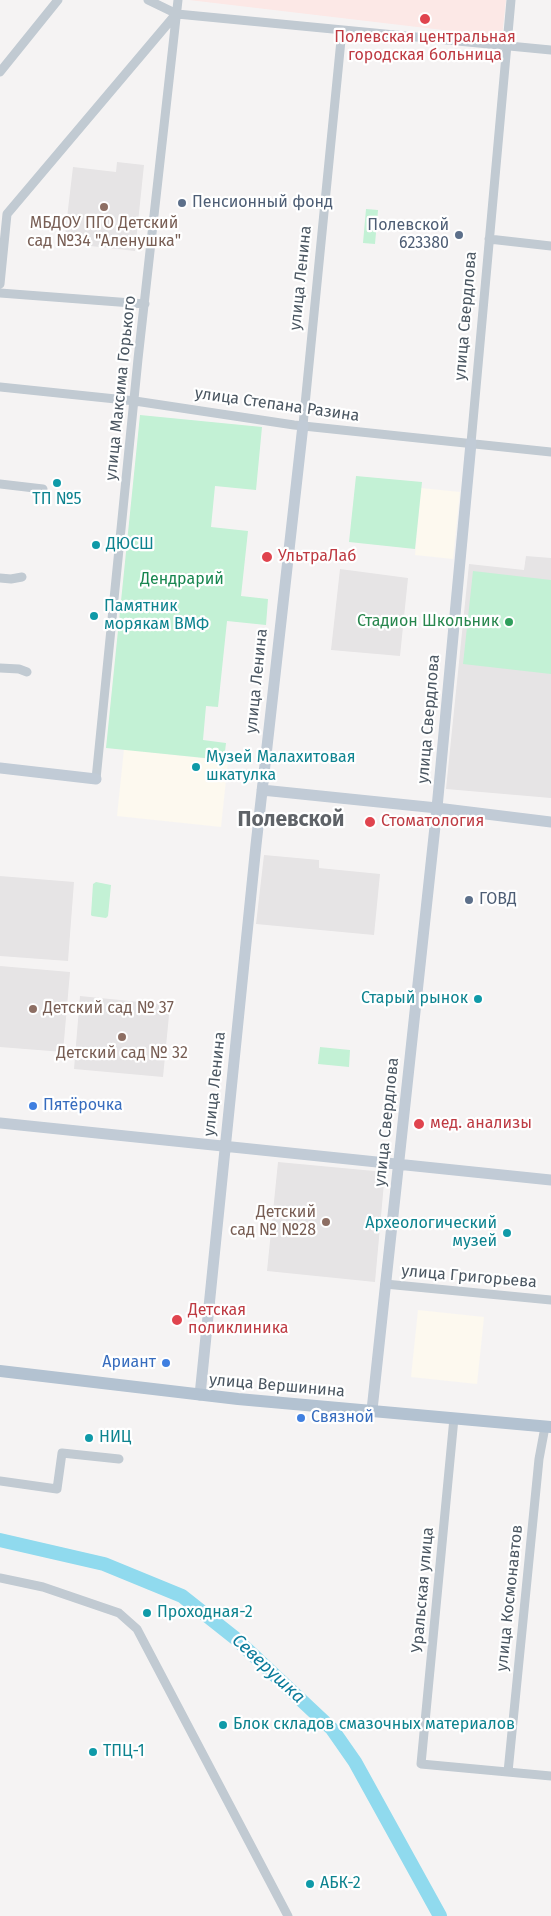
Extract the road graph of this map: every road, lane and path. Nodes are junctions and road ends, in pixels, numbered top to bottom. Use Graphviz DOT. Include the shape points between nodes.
graph roads {
  1 [pos="58,0"];
  2 [pos="148,0"];
  3 [pos="178,0"];
  4 [pos="511,0"];
  5 [pos="176,14"];
  6 [pos="342,30"];
  7 [pos="507,46"];
  8 [pos="551,50"];
  9 [pos="0,72"];
  10 [pos="4,210"];
  11 [pos="489,239"];
  12 [pos="551,246"];
  13 [pos="0,284"];
  14 [pos="0,293"];
  15 [pos="145,304"];
  16 [pos="0,387"];
  17 [pos="134,401"];
  18 [pos="303,426"];
  19 [pos="471,443"];
  20 [pos="551,452"];
  21 [pos="0,484"];
  22 [pos="43,489"];
  23 [pos="22,577"];
  24 [pos="0,578"];
  25 [pos="0,668"];
  26 [pos="27,672"];
  27 [pos="0,768"];
  28 [pos="96,779"];
  29 [pos="262,790"];
  30 [pos="437,808"];
  31 [pos="551,822"];
  32 [pos="0,1123"];
  33 [pos="225,1145"];
  34 [pos="398,1164"];
  35 [pos="551,1180"];
  36 [pos="385,1284"];
  37 [pos="551,1300"];
  38 [pos="0,1371"];
  39 [pos="200,1395"];
  40 [pos="372,1410"];
  41 [pos="454,1418"];
  42 [pos="548,1427"];
  43 [pos="119,1459"];
  44 [pos="0,1481"];
  45 [pos="0,1578"];
  46 [pos="508,1772"];
  47 [pos="551,1776"];
  48 [pos="288,1916"];
  1 -- 9 [label="street"];
  2 -- 5 [label="street"];
  3 -- 5 [label="street, улица Максима Горького"];
  4 -- 7 [label="street, улица Свердлова"];
  5 -- 6 [label="street"];
  5 -- 10 [label="street"];
  5 -- 15 [label="street, улица Максима Горького"];
  6 -- 7 [label="street"];
  6 -- 18 [label="street, улица Ленина"];
  7 -- 8 [label="street"];
  7 -- 11 [label="street, улица Свердлова"];
  10 -- 13 [label="street"];
  11 -- 12 [label="street"];
  11 -- 19 [label="street, улица Свердлова"];
  14 -- 15 [label="street"];
  15 -- 17 [label="street, улица Максима Горького"];
  16 -- 17 [label="street, улица Степана Разина"];
  17 -- 18 [label="street, улица Степана Разина"];
  17 -- 28 [label="street, улица Максима Горького"];
  18 -- 19 [label="street, улица Степана Разина"];
  18 -- 29 [label="street, улица Ленина"];
  19 -- 20 [label="street, улица Степана Разина"];
  19 -- 30 [label="street, улица Свердлова"];
  21 -- 22 [label="street"];
  23 -- 24 [label="street"];
  25 -- 26 [label="street"];
  27 -- 28 [label="street"];
  29 -- 30 [label="street"];
  29 -- 33 [label="street, улица Ленина"];
  30 -- 31 [label="street"];
  30 -- 34 [label="street, улица Свердлова"];
  32 -- 33 [label="street"];
  33 -- 34 [label="street"];
  33 -- 39 [label="street, улица Ленина"];
  34 -- 35 [label="street"];
  34 -- 36 [label="street, улица Свердлова"];
  36 -- 37 [label="street, улица Григорьева"];
  36 -- 40 [label="street, улица Свердлова"];
  38 -- 39 [label="main road, улица Вершинина"];
  39 -- 40 [label="main road, улица Вершинина"];
  40 -- 41 [label="main road, улица Вершинина"];
  41 -- 42 [label="main road, улица Вершинина"];
  41 -- 46 [label="street, Уральская улица" via="421,1764"];
  42 -- 46 [label="street, улица Космонавтов" via="539,1459"];
  43 -- 44 [label="street" via="62,1453 57,1489"];
  45 -- 48 [label="street" via="43,1587 119,1614 137,1629"];
  46 -- 47 [label="street"];
}
